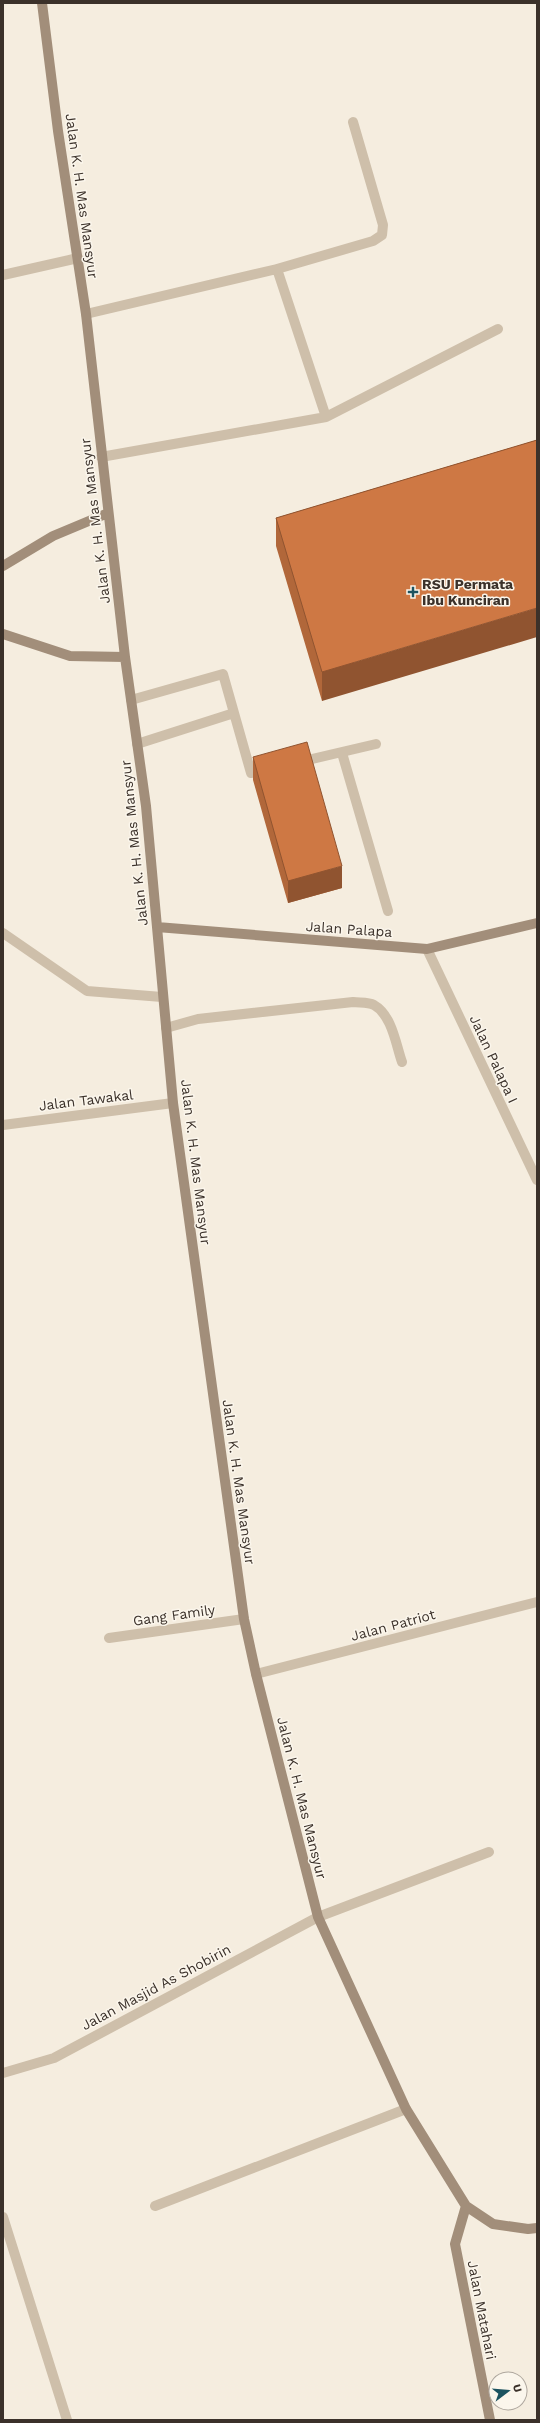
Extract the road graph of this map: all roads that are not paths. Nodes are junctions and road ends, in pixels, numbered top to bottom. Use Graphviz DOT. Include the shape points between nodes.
graph roads {
  1 [pos="42,3"];
  2 [pos="353,122"];
  3 [pos="78,258"];
  4 [pos="277,270"];
  5 [pos="3,275"];
  6 [pos="86,314"];
  7 [pos="498,330"];
  8 [pos="326,417"];
  9 [pos="101,457"];
  10 [pos="108,513"];
  11 [pos="3,566"];
  12 [pos="3,634"];
  13 [pos="125,656"];
  14 [pos="131,700"];
  15 [pos="234,713"];
  16 [pos="137,744"];
  17 [pos="376,744"];
  18 [pos="342,753"];
  19 [pos="289,764"];
  20 [pos="274,768"];
  21 [pos="388,911"];
  22 [pos="537,923"];
  23 [pos="156,927"];
  24 [pos="3,933"];
  25 [pos="427,949"];
  26 [pos="162,997"];
  27 [pos="166,1028"];
  28 [pos="402,1062"];
  29 [pos="173,1102"];
  30 [pos="3,1125"];
  31 [pos="537,1180"];
  32 [pos="537,1602"];
  33 [pos="244,1619"];
  34 [pos="109,1638"];
  35 [pos="256,1674"];
  36 [pos="489,1852"];
  37 [pos="318,1917"];
  38 [pos="3,2073"];
  39 [pos="406,2109"];
  40 [pos="155,2206"];
  41 [pos="466,2206"];
  42 [pos="3,2218"];
  43 [pos="537,2228"];
  44 [pos="68,2420"];
  45 [pos="490,2420"];
  1 -- 3 [label="main road, Jalan K. H. Mas Mansyur" via="58,131"];
  2 -- 4 [label="street" via="383,225 382,235 373,241"];
  3 -- 5 [label="street"];
  3 -- 6 [label="main road, Jalan K. H. Mas Mansyur"];
  4 -- 6 [label="street"];
  4 -- 8 [label="street"];
  6 -- 9 [label="main road, Jalan K. H. Mas Mansyur"];
  7 -- 8 [label="street"];
  8 -- 9 [label="street"];
  9 -- 10 [label="main road, Jalan K. H. Mas Mansyur"];
  10 -- 11 [label="main road" via="53,536"];
  10 -- 13 [label="main road, Jalan K. H. Mas Mansyur"];
  12 -- 13 [label="main road" via="70,656"];
  13 -- 14 [label="main road, Jalan K. H. Mas Mansyur"];
  14 -- 15 [label="street" via="223,674"];
  14 -- 16 [label="main road, Jalan K. H. Mas Mansyur"];
  15 -- 16 [label="street"];
  15 -- 20 [label="street" via="251,773"];
  16 -- 23 [label="main road, Jalan K. H. Mas Mansyur" via="146,806"];
  17 -- 18 [label="street"];
  18 -- 19 [label="street"];
  18 -- 21 [label="street"];
  22 -- 25 [label="main road, Jalan Palapa"];
  23 -- 25 [label="main road, Jalan Palapa"];
  23 -- 26 [label="main road, Jalan K. H. Mas Mansyur"];
  24 -- 26 [label="street" via="87,991"];
  25 -- 31 [label="street, Jalan Palapa I"];
  26 -- 27 [label="main road, Jalan K. H. Mas Mansyur"];
  27 -- 28 [label="street" via="198,1019 353,1002 366,1003 378,1009 389,1024"];
  27 -- 29 [label="main road, Jalan K. H. Mas Mansyur"];
  29 -- 30 [label="street, Jalan Tawakal"];
  29 -- 33 [label="main road, Jalan K. H. Mas Mansyur"];
  32 -- 35 [label="street, Jalan Patriot"];
  33 -- 34 [label="street, Gang Family"];
  33 -- 35 [label="main road, Jalan K. H. Mas Mansyur"];
  35 -- 37 [label="main road, Jalan K. H. Mas Mansyur"];
  36 -- 37 [label="street, Jalan Masjid As Shobirin"];
  37 -- 38 [label="street, Jalan Masjid As Shobirin" via="54,2058"];
  37 -- 39 [label="main road, Jalan K. H. Mas Mansyur"];
  39 -- 40 [label="street"];
  39 -- 41 [label="main road, Jalan K. H. Mas Mansyur"];
  41 -- 43 [label="main road, Jalan K. H. Mas Mansyur" via="493,2224"];
  41 -- 45 [label="main road, Jalan Matahari" via="455,2244"];
  42 -- 44 [label="street"];
}
